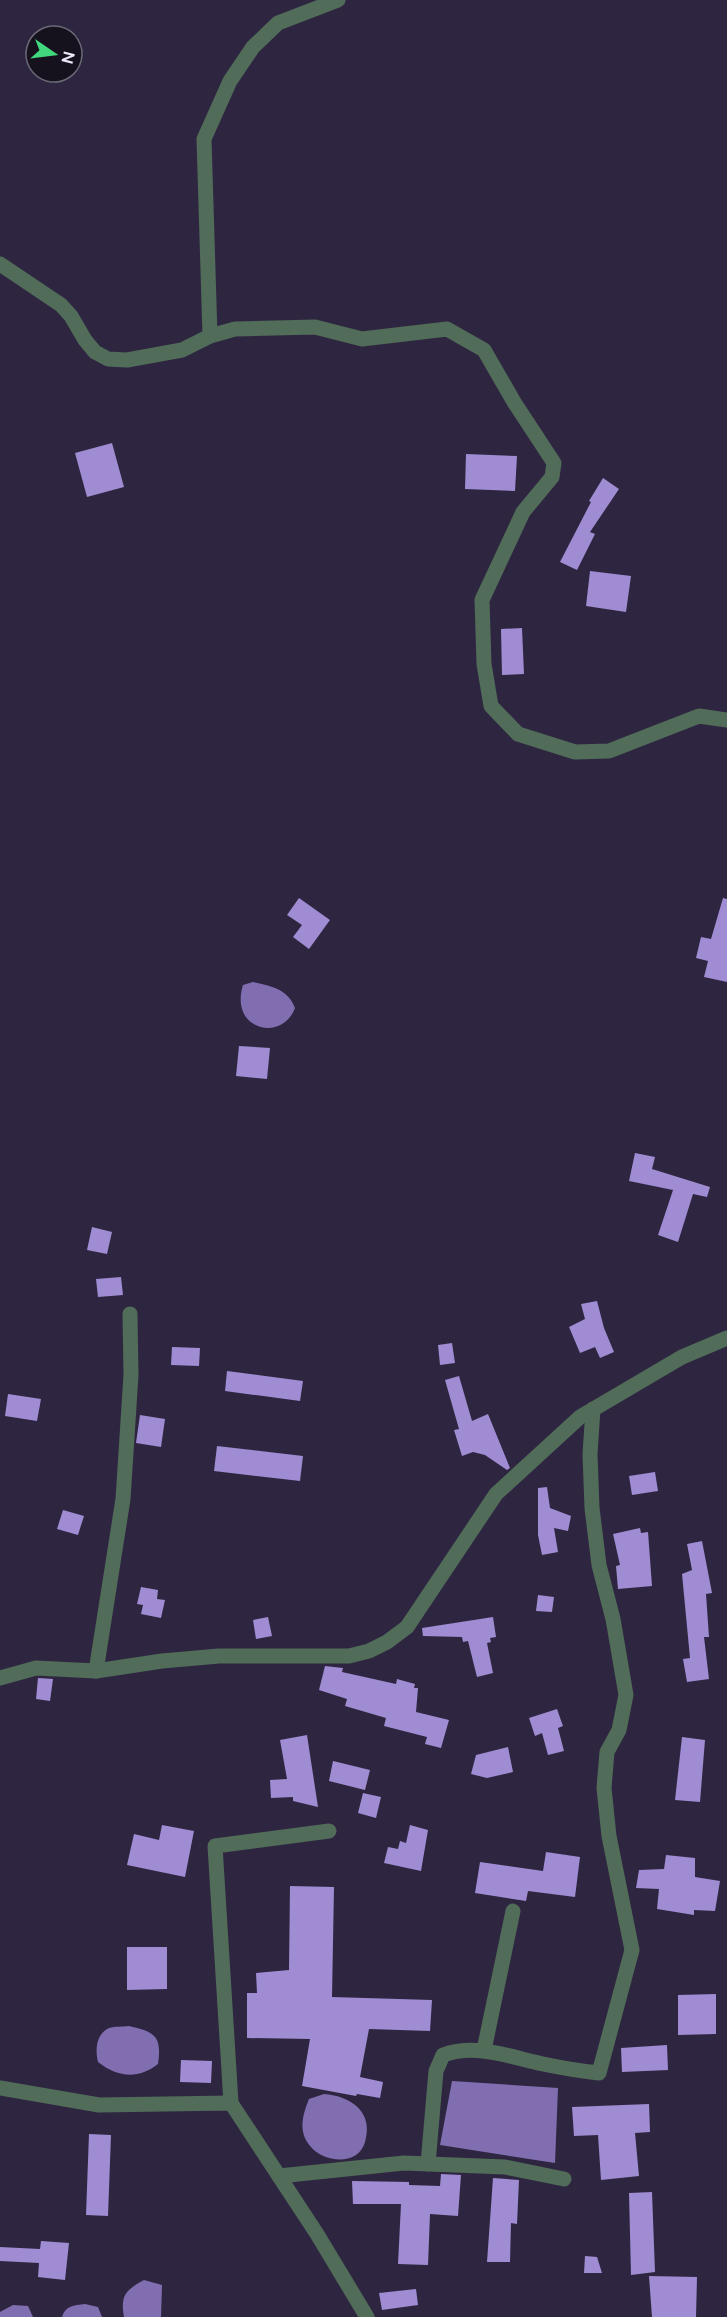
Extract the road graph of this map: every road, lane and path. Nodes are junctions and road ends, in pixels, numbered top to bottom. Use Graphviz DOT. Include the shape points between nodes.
graph roads {
  1 [pos="338,0"];
  2 [pos="0,264"];
  3 [pos="210,336"];
  4 [pos="727,720"];
  5 [pos="130,1314"];
  6 [pos="727,1338"];
  7 [pos="593,1409"];
  8 [pos="96,1671"];
  9 [pos="0,1678"];
  10 [pos="329,1831"];
  11 [pos="513,1911"];
  12 [pos="484,2050"];
  13 [pos="0,2088"];
  14 [pos="231,2103"];
  15 [pos="428,2164"];
  16 [pos="279,2176"];
  17 [pos="564,2179"];
  18 [pos="367,2317"];
  1 -- 3 [label="street" via="278,23 253,47 230,81 204,139"];
  2 -- 3 [label="street" via="61,305 95,352 108,359 127,360 182,350"];
  3 -- 4 [label="street" via="235,329 315,327 362,339 447,329 484,350 554,464 552,477 523,512 482,600 484,664 491,706 518,734 575,752 609,751 699,716"];
  5 -- 8 [label="street" via="131,1375 124,1488"];
  6 -- 7 [label="street" via="682,1357"];
  7 -- 8 [label="street" via="496,1494 407,1627 387,1642 348,1656 219,1656"];
  7 -- 12 [label="street" via="592,1508 599,1565 626,1695 619,1730 607,1752 604,1788 609,1836 632,1950 599,2073"];
  8 -- 9 [label="street" via="36,1668"];
  10 -- 14 [label="street" via="215,1846"];
  11 -- 12 [label="street"];
  12 -- 15 [label="street" via="458,2050 443,2055 436,2071"];
  13 -- 14 [label="street" via="99,2105"];
  14 -- 16 [label="street"];
  15 -- 16 [label="street"];
  15 -- 17 [label="street" via="505,2167"];
  16 -- 18 [label="street"];
}
